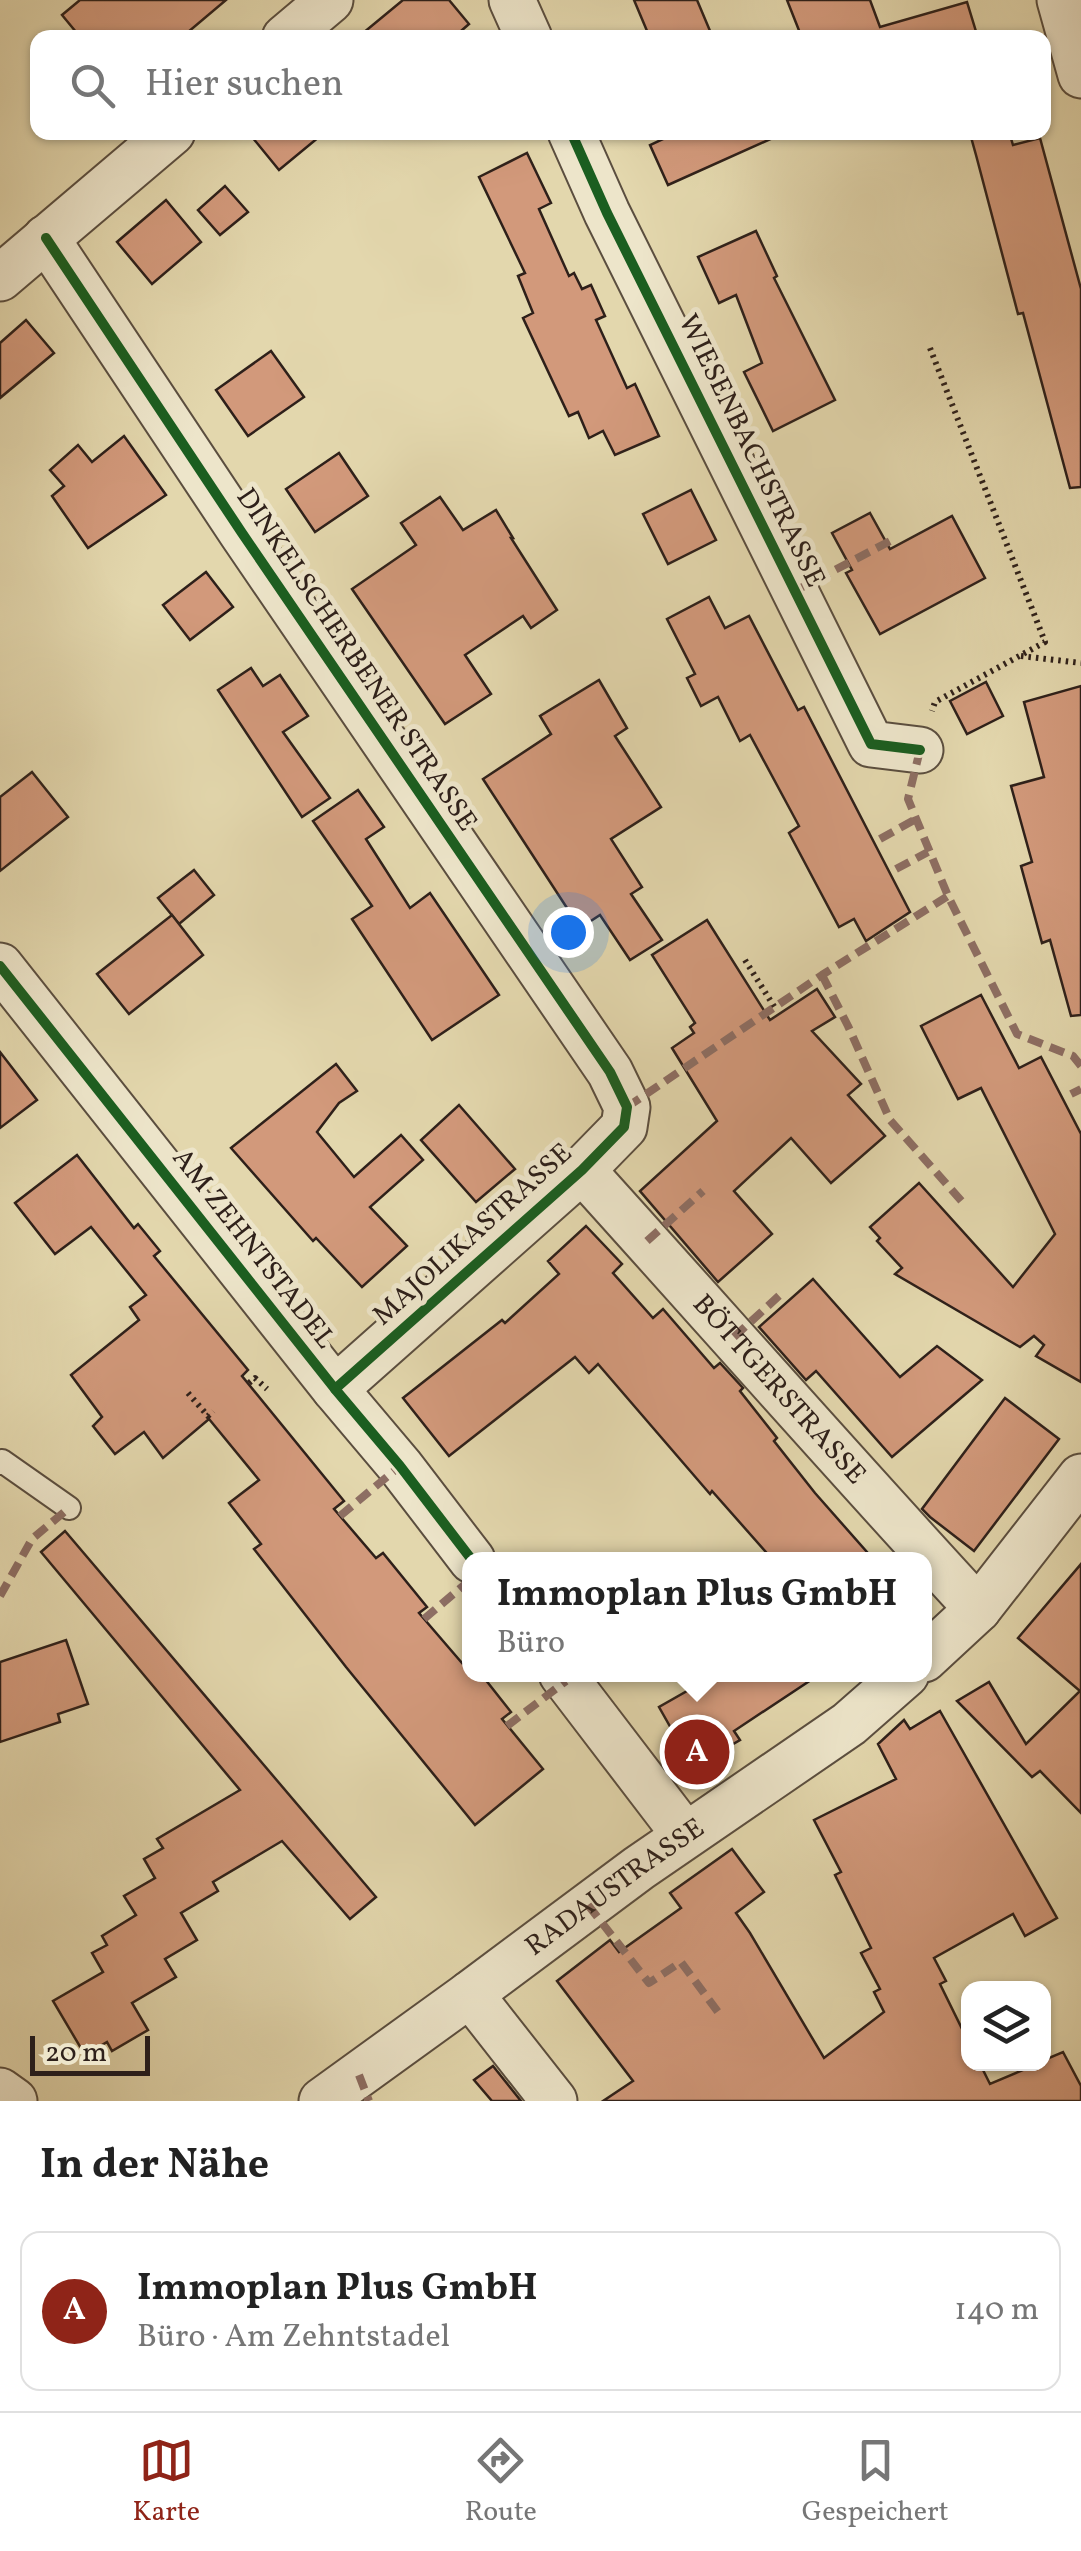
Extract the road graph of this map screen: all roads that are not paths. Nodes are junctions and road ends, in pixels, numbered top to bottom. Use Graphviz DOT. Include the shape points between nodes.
graph roads {
  1 [pos="330,0"];
  2 [pos="512,0"];
  3 [pos="1060,0"];
  4 [pos="294,30"];
  5 [pos="525,30"];
  6 [pos="1081,76"];
  7 [pos="162,140"];
  8 [pos="575,140"];
  9 [pos="46,238"];
  10 [pos="0,278"];
  11 [pos="920,750"];
  12 [pos="0,966"];
  13 [pos="626,1107"];
  14 [pos="582,1170"];
  15 [pos="335,1388"];
  16 [pos="0,1464"];
  17 [pos="1081,1477"];
  18 [pos="68,1508"];
  19 [pos="466,1552"];
  20 [pos="926,1552"];
  21 [pos="932,1558"];
  22 [pos="978,1608"];
  23 [pos="932,1651"];
  24 [pos="568,1682"];
  25 [pos="897,1682"];
  26 [pos="685,1835"];
  27 [pos="470,1994"];
  28 [pos="0,2092"];
  29 [pos="14,2101"];
  30 [pos="322,2101"];
  31 [pos="554,2101"];
  1 -- 4 [label="street"];
  2 -- 5 [label="street"];
  3 -- 6 [label="street"];
  7 -- 9 [label="street"];
  8 -- 11 [label="street, WIESENBACHSTRASSE" via="872,744"];
  9 -- 10 [label="street"];
  9 -- 13 [label="street, DINKELSCHERBENER STRASSE" via="610,1072"];
  12 -- 15 [label="street, AM ZEHNTSTADEL"];
  13 -- 14 [label="street, MAJOLIKASTRASSE" via="624,1127"];
  14 -- 15 [label="street, MAJOLIKASTRASSE"];
  14 -- 20 [label="street, BÖTTGERSTRASSE"];
  15 -- 19 [label="street, AM ZEHNTSTADEL"];
  16 -- 18 [label="lane"];
  17 -- 22 [label="street"];
  21 -- 22 [label="street, BÖTTGERSTRASSE"];
  22 -- 23 [label="street"];
  24 -- 26 [label="street"];
  25 -- 26 [label="street, RADAUSTRASSE" via="848,1724"];
  26 -- 27 [label="street, RADAUSTRASSE"];
  27 -- 30 [label="street, RADAUSTRASSE"];
  27 -- 31 [label="street"];
  28 -- 29 [label="street"];
}
